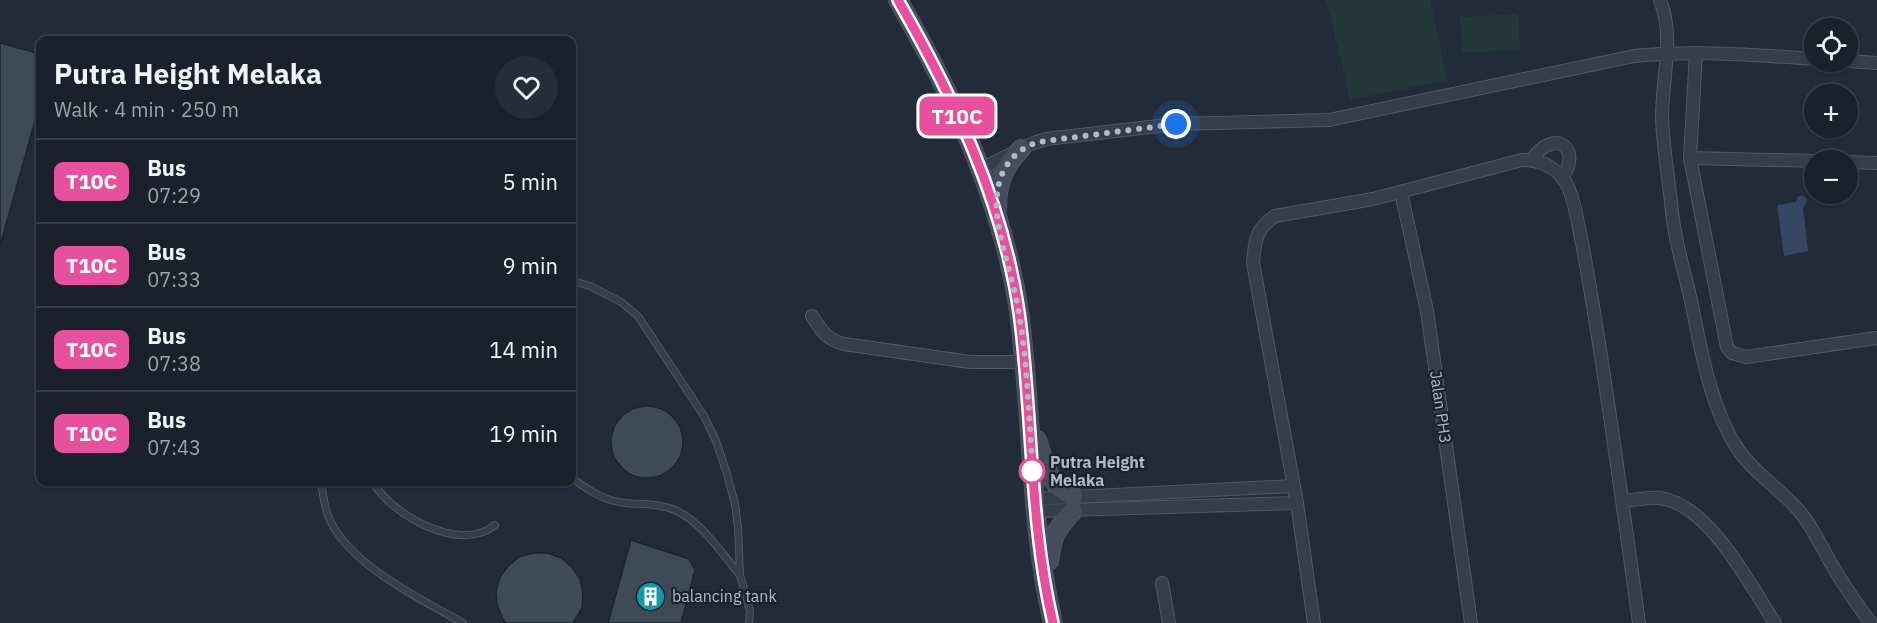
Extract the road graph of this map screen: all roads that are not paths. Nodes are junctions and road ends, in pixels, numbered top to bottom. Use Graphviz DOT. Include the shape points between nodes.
graph roads {
  1 [pos="898,0"];
  2 [pos="1660,0"];
  3 [pos="1667,53"];
  4 [pos="1696,53"];
  5 [pos="1804,58"];
  6 [pos="1858,62"];
  7 [pos="1877,63"];
  8 [pos="1021,149"];
  9 [pos="1690,158"];
  10 [pos="1532,160"];
  11 [pos="1804,162"];
  12 [pos="1858,162"];
  13 [pos="1877,163"];
  14 [pos="981,169"];
  15 [pos="1562,178"];
  16 [pos="1401,192"];
  17 [pos="999,225"];
  18 [pos="576,282"];
  19 [pos="812,316"];
  20 [pos="1877,338"];
  21 [pos="1024,362"];
  22 [pos="1028,410"];
  23 [pos="576,481"];
  24 [pos="322,486"];
  25 [pos="376,486"];
  26 [pos="1294,486"];
  27 [pos="1143,493"];
  28 [pos="1104,495"];
  29 [pos="1623,501"];
  30 [pos="1297,502"];
  31 [pos="1073,503"];
  32 [pos="1035,505"];
  33 [pos="1144,508"];
  34 [pos="1105,510"];
  35 [pos="495,525"];
  36 [pos="740,575"];
  37 [pos="1046,582"];
  38 [pos="1162,583"];
  39 [pos="464,623"];
  40 [pos="749,623"];
  41 [pos="1053,623"];
  42 [pos="1169,623"];
  43 [pos="1314,623"];
  44 [pos="1472,623"];
  45 [pos="1639,623"];
  46 [pos="1775,623"];
  47 [pos="1871,623"];
  1 -- 14 [label="main road" via="929,53"];
  2 -- 3 [label="street" via="1667,30"];
  3 -- 4 [label="street"];
  3 -- 8 [label="street" via="1634,56 1344,117 1176,124 1046,139"];
  3 -- 47 [label="street" via="1662,120 1673,223 1715,399 1740,452 1810,525 1845,588"];
  4 -- 5 [label="street"];
  4 -- 9 [label="street"];
  6 -- 7 [label="street"];
  8 -- 14 [label="street"];
  8 -- 17 [label="main road" via="1000,178"];
  9 -- 11 [label="street"];
  9 -- 20 [label="street" via="1725,339 1732,353 1746,357"];
  10 -- 15 [label="street" via="1547,164"];
  10 -- 15 [label="street" via="1550,142 1561,143 1571,158"];
  10 -- 16 [label="street"];
  12 -- 13 [label="street"];
  14 -- 17 [label="main road"];
  15 -- 29 [label="street" via="1569,188 1581,237"];
  16 -- 26 [label="street" via="1275,216 1257,234 1253,264"];
  16 -- 44 [label="street, Jalan PH3" via="1427,311"];
  17 -- 21 [label="main road" via="1013,279"];
  18 -- 36 [label="lane" via="621,302 638,316 704,416 716,441 735,504"];
  19 -- 21 [label="street" via="828,338 844,344 961,361"];
  21 -- 22 [label="main road"];
  22 -- 31 [label="main road" via="1048,474"];
  22 -- 32 [label="main road"];
  23 -- 36 [label="lane" via="613,501 661,506 690,519"];
  24 -- 39 [label="lane" via="329,519 366,564"];
  25 -- 35 [label="lane" via="392,505 434,530 471,534 487,532"];
  26 -- 27 [label="street"];
  26 -- 30 [label="street"];
  27 -- 28 [label="street"];
  27 -- 33 [label="street"];
  28 -- 31 [label="street"];
  28 -- 34 [label="street"];
  29 -- 45 [label="street"];
  29 -- 46 [label="street" via="1660,498 1695,515 1719,539"];
  30 -- 33 [label="street"];
  30 -- 43 [label="street"];
  31 -- 32 [label="street"];
  31 -- 34 [label="street"];
  31 -- 37 [label="main road" via="1053,536"];
  32 -- 37 [label="main road"];
  33 -- 34 [label="street"];
  36 -- 40 [label="lane" via="750,611"];
  37 -- 41 [label="main road"];
  38 -- 42 [label="street"];
}
